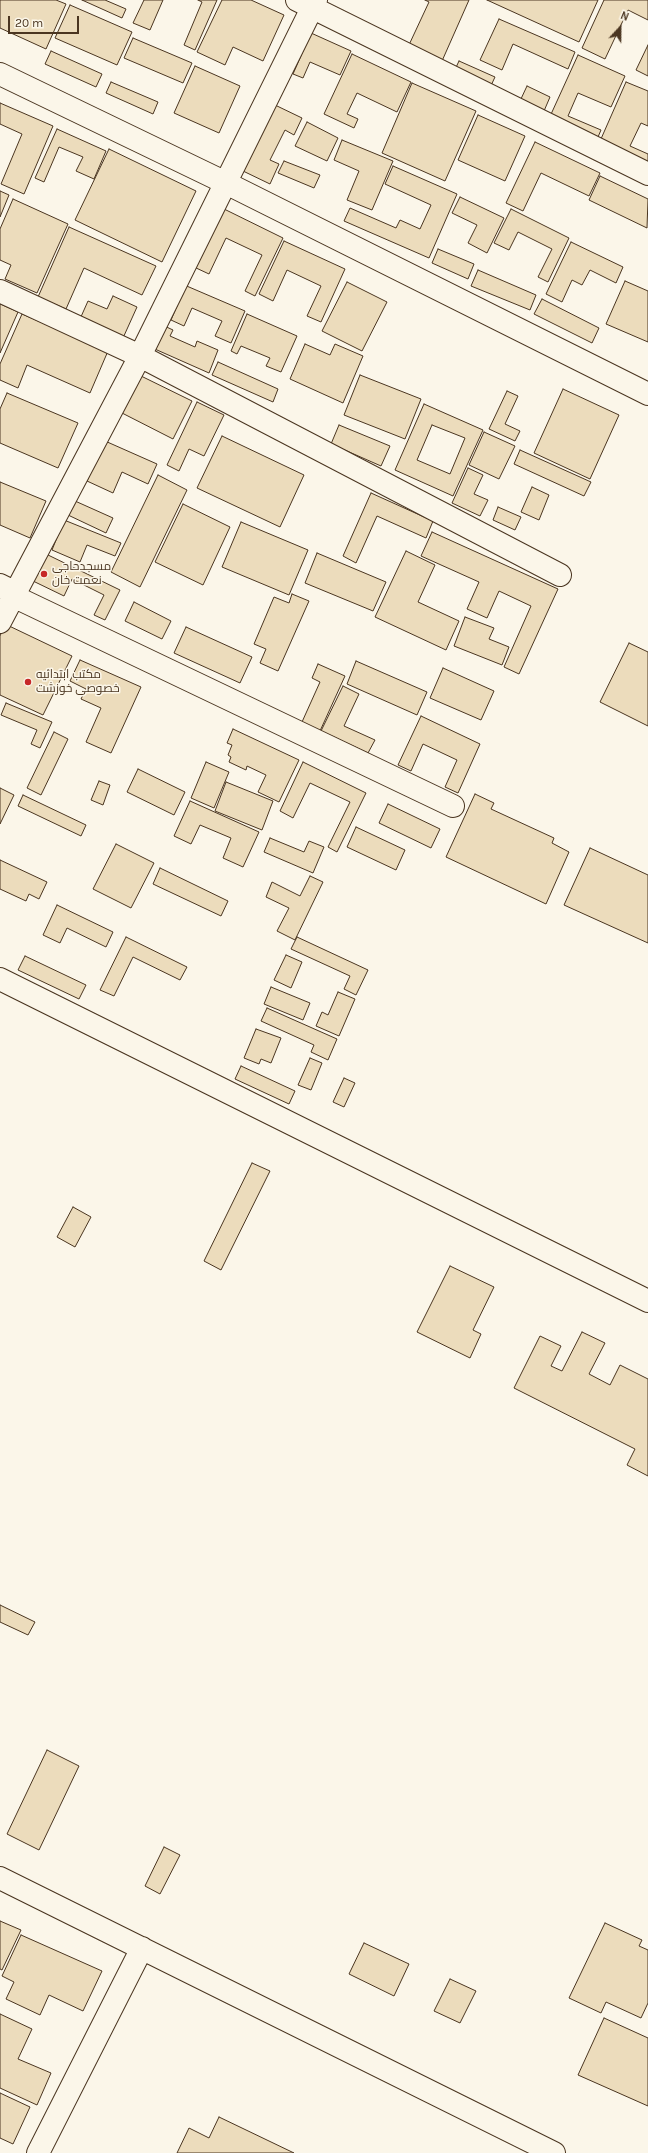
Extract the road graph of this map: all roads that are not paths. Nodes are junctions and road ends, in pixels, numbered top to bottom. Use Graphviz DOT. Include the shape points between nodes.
graph roads {
  1 [pos="309,2"];
  2 [pos="0,74"];
  3 [pos="648,174"];
  4 [pos="226,183"];
  5 [pos="0,291"];
  6 [pos="140,356"];
  7 [pos="648,394"];
  8 [pos="560,575"];
  9 [pos="7,590"];
  10 [pos="0,622"];
  11 [pos="453,806"];
  12 [pos="0,979"];
  13 [pos="648,1301"];
  14 [pos="0,1878"];
  15 [pos="142,1948"];
  16 [pos="38,2153"];
  17 [pos="554,2153"];
  1 -- 3 [label="street"];
  1 -- 4 [label="street"];
  2 -- 4 [label="street"];
  4 -- 6 [label="street"];
  4 -- 7 [label="street"];
  5 -- 6 [label="street"];
  6 -- 8 [label="street"];
  6 -- 9 [label="street"];
  9 -- 10 [label="street"];
  9 -- 11 [label="street"];
  12 -- 13 [label="street"];
  14 -- 15 [label="street"];
  15 -- 16 [label="street"];
  15 -- 17 [label="street"];
}
